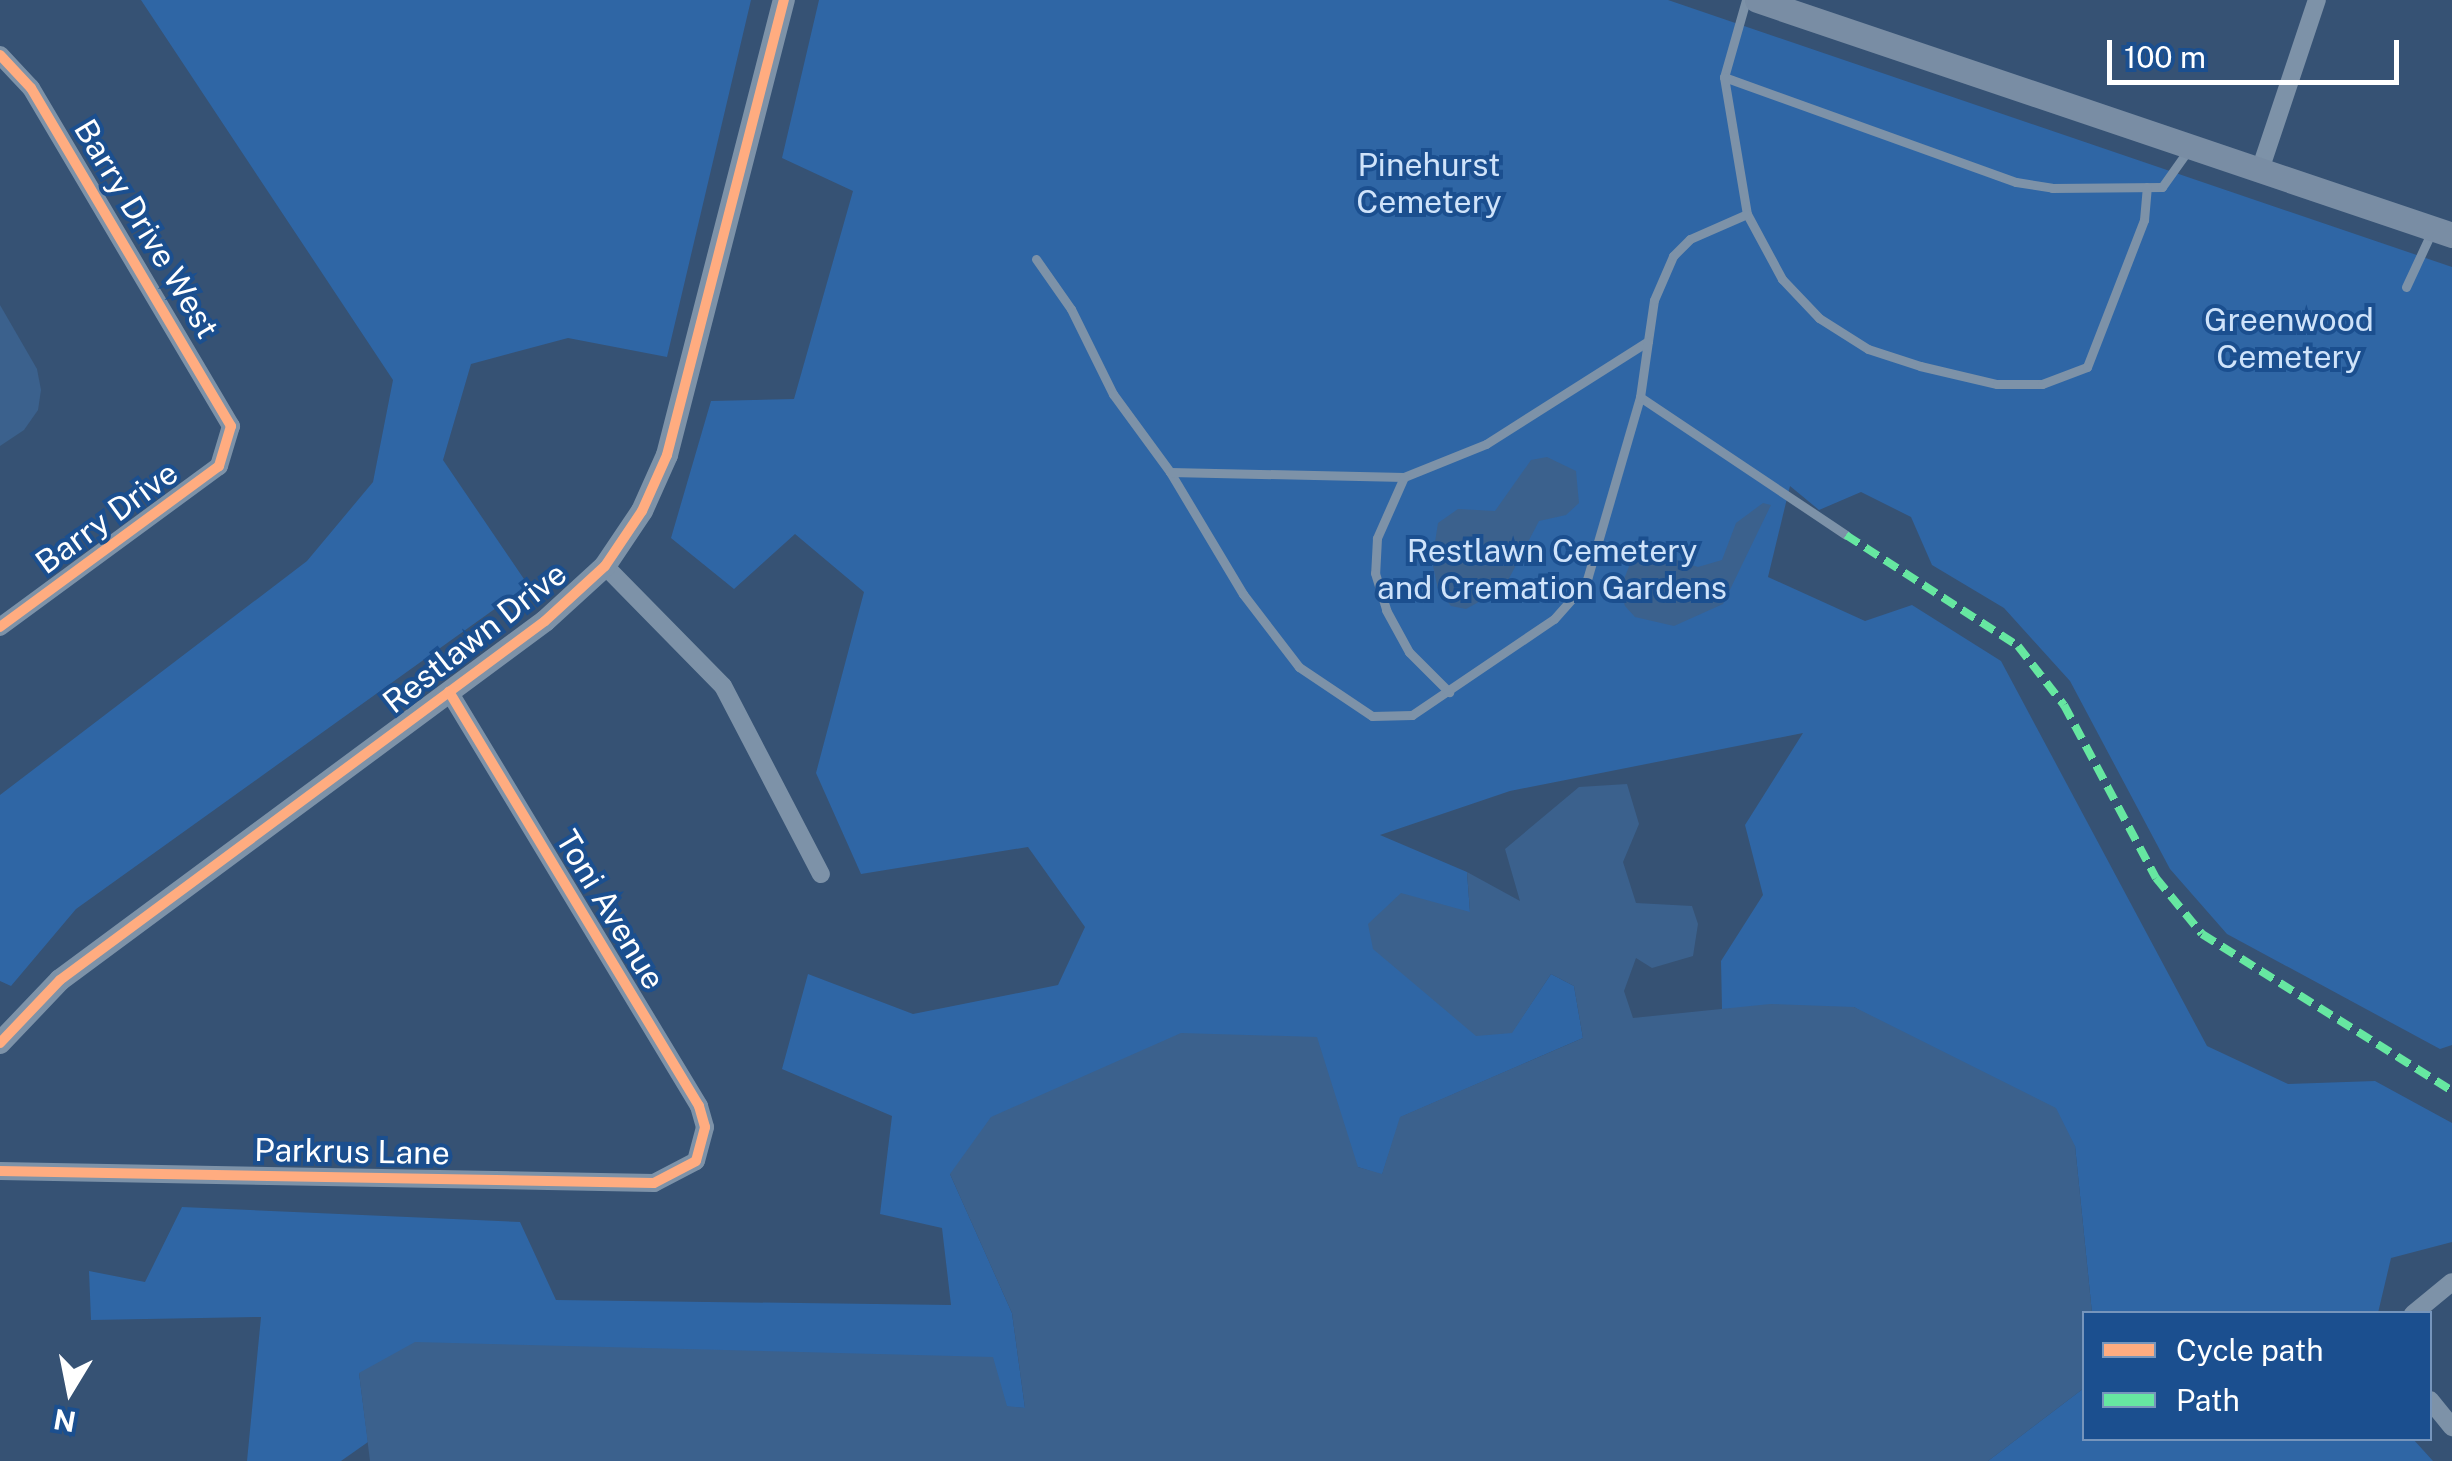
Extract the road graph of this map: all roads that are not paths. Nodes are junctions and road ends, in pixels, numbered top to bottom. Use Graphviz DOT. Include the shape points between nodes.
graph roads {
  1 [pos="784,0"];
  2 [pos="1746,0"];
  3 [pos="1757,0"];
  4 [pos="2317,0"];
  5 [pos="0,55"];
  6 [pos="1724,77"];
  7 [pos="2190,146"];
  8 [pos="2260,170"];
  9 [pos="2147,187"];
  10 [pos="1747,214"];
  11 [pos="2442,232"];
  12 [pos="1036,259"];
  13 [pos="2406,287"];
  14 [pos="1648,342"];
  15 [pos="1640,397"];
  16 [pos="230,439"];
  17 [pos="1170,472"];
  18 [pos="1404,477"];
  19 [pos="1846,535"];
  20 [pos="605,566"];
  21 [pos="0,627"];
  22 [pos="449,692"];
  23 [pos="1449,692"];
  24 [pos="821,874"];
  25 [pos="0,1043"];
  26 [pos="696,1161"];
  27 [pos="0,1171"];
  28 [pos="2452,1282"];
  29 [pos="2417,1311"];
  30 [pos="2432,1402"];
  31 [pos="2452,1427"];
  1 -- 20 [label="street, Restlawn Drive" via="667,455 642,511"];
  2 -- 6 [label="lane"];
  3 -- 7 [label="main road"];
  4 -- 8 [label="street"];
  5 -- 16 [label="street, Barry Drive West" via="31,88 217,396"];
  6 -- 9 [label="lane" via="2016,182"];
  6 -- 10 [label="lane"];
  7 -- 8 [label="main road"];
  7 -- 9 [label="lane" via="2162,186"];
  8 -- 11 [label="main road"];
  9 -- 10 [label="lane" via="2144,220 2088,367 2042,384 1996,384 1868,349 1819,318 1782,279"];
  10 -- 14 [label="lane" via="1690,239 1673,256 1654,300"];
  11 -- 13 [label="lane"];
  12 -- 17 [label="lane" via="1071,309 1113,394"];
  14 -- 15 [label="lane"];
  14 -- 18 [label="lane" via="1486,444"];
  15 -- 19 [label="lane"];
  15 -- 23 [label="lane" via="1586,583 1554,619"];
  16 -- 21 [label="street, Barry Drive" via="219,466"];
  17 -- 18 [label="lane"];
  17 -- 23 [label="lane" via="1243,594 1299,666 1335,695 1393,719"];
  18 -- 23 [label="lane" via="1378,538 1376,574 1386,610 1410,652"];
  20 -- 22 [label="street, Restlawn Drive"];
  20 -- 24 [label="street" via="723,686"];
  22 -- 25 [label="street, Restlawn Drive" via="60,980"];
  22 -- 26 [label="street, Toni Avenue" via="700,1106 705,1127"];
  26 -- 27 [label="street, Parkrus Lane" via="654,1182"];
  28 -- 29 [label="street"];
  30 -- 31 [label="street"];
}
